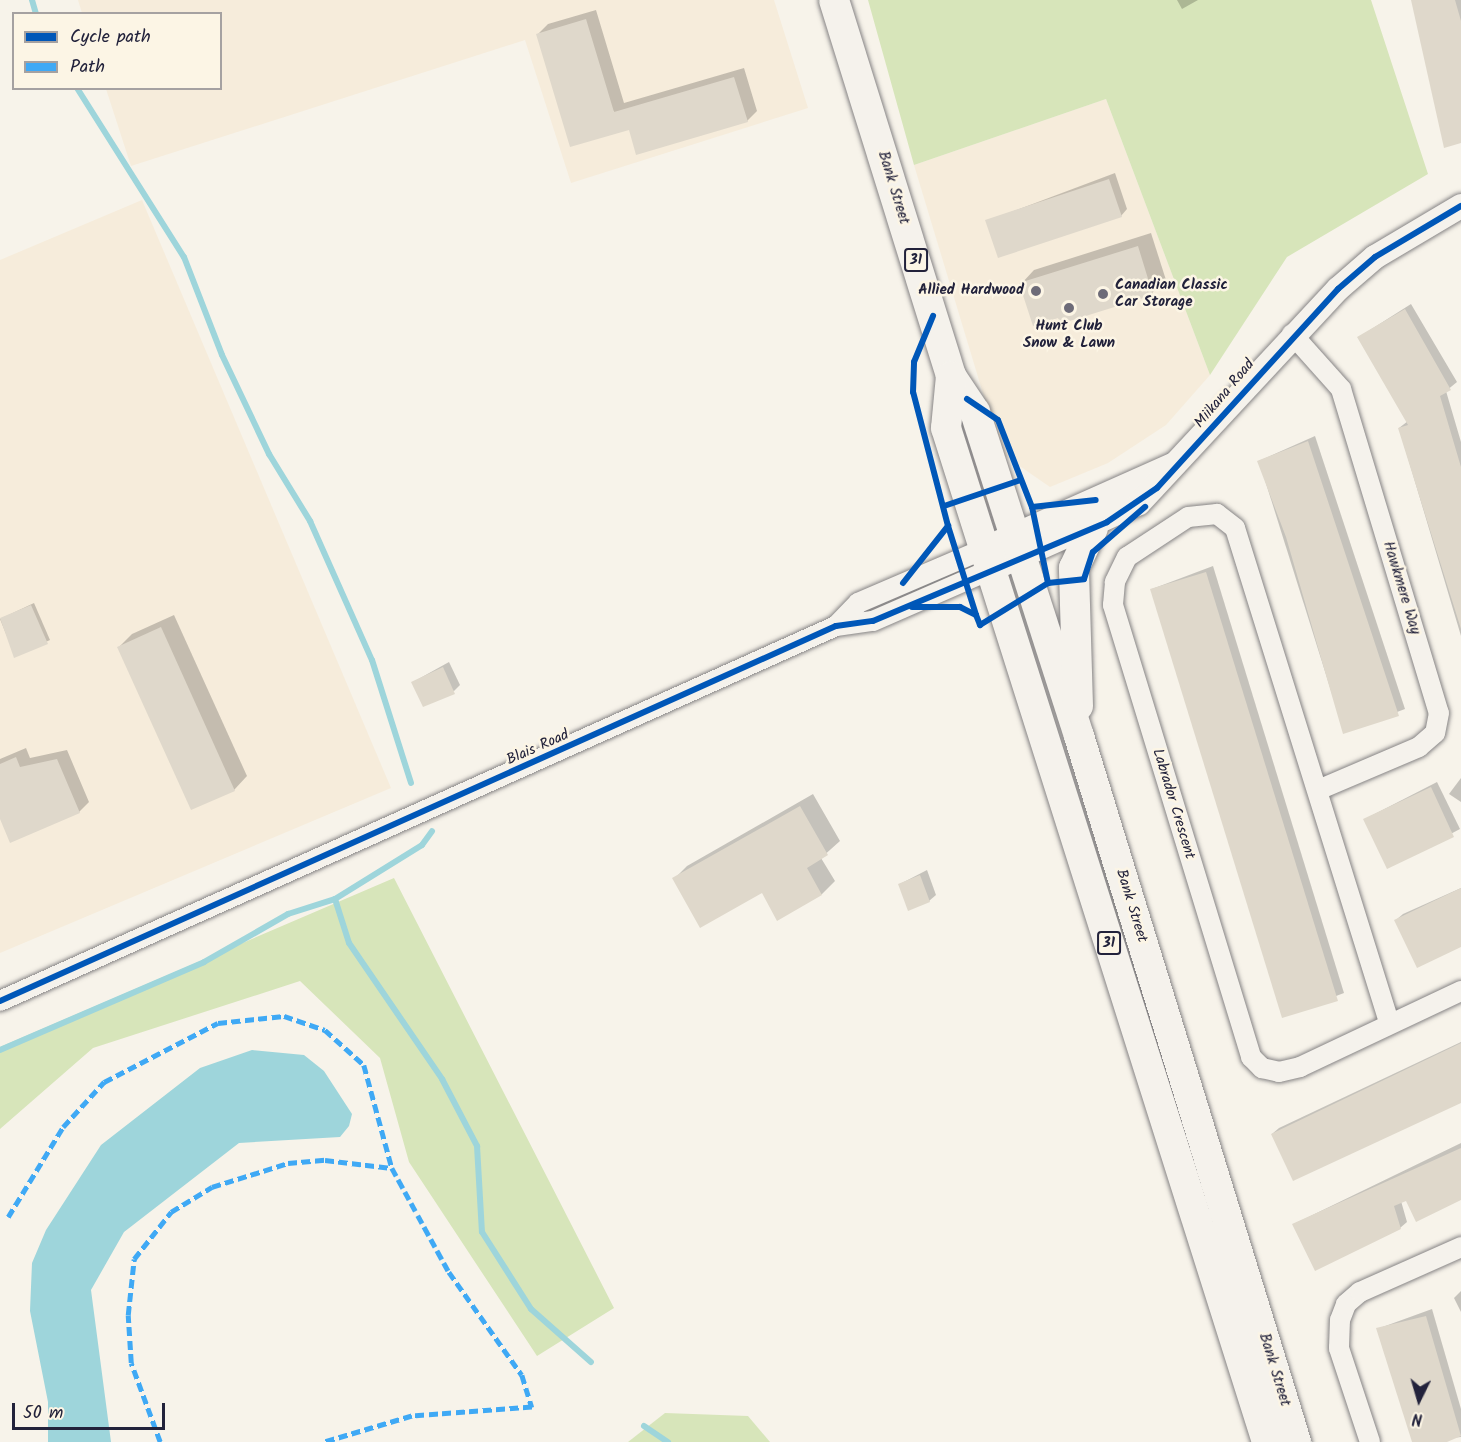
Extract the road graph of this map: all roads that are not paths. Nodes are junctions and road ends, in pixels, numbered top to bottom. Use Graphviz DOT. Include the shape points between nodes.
graph roads {
  1 [pos="834,0"];
  2 [pos="1461,206"];
  3 [pos="1292,334"];
  4 [pos="951,376"];
  5 [pos="1178,463"];
  6 [pos="1093,528"];
  7 [pos="1016,547"];
  8 [pos="987,560"];
  9 [pos="1079,736"];
  10 [pos="1318,790"];
  11 [pos="1461,991"];
  12 [pos="0,1000"];
  13 [pos="1389,1022"];
  14 [pos="1461,1247"];
  15 [pos="1267,1442"];
  16 [pos="1296,1442"];
  17 [pos="1370,1442"];
  1 -- 4 [label="main road, Bank Street / 31"];
  2 -- 3 [label="street, Miikana Road" via="1375,257"];
  3 -- 5 [label="street, Miikana Road"];
  3 -- 10 [label="street, Hawkmere Way" via="1341,389 1439,713 1434,733 1419,747"];
  4 -- 7 [label="main road, Bank Street / 31" via="975,412"];
  4 -- 8 [label="main road, Bank Street / 31" via="946,428"];
  5 -- 6 [label="street, Miikana Road" via="1139,503"];
  5 -- 7 [label="street, Miikana Road"];
  6 -- 7 [label="street, Miikana Road"];
  6 -- 9 [label="main road" via="1074,568"];
  7 -- 8 [label="street, Miikana Road"];
  7 -- 9 [label="main road, Bank Street / 31"];
  8 -- 12 [label="street, Blais Road" via="858,603 836,626"];
  8 -- 15 [label="main road, Bank Street / 31"];
  9 -- 16 [label="main road, Bank Street / 31"];
  10 -- 13 [label="street, Labrador Crescent"];
  10 -- 13 [label="street, Labrador Crescent" via="1235,528 1217,514 1188,517 1127,557 1115,582 1113,605 1244,1040 1262,1068 1279,1071 1299,1067"];
  11 -- 13 [label="street"];
  14 -- 17 [label="street" via="1360,1292 1346,1304 1340,1320 1340,1348"];
}
